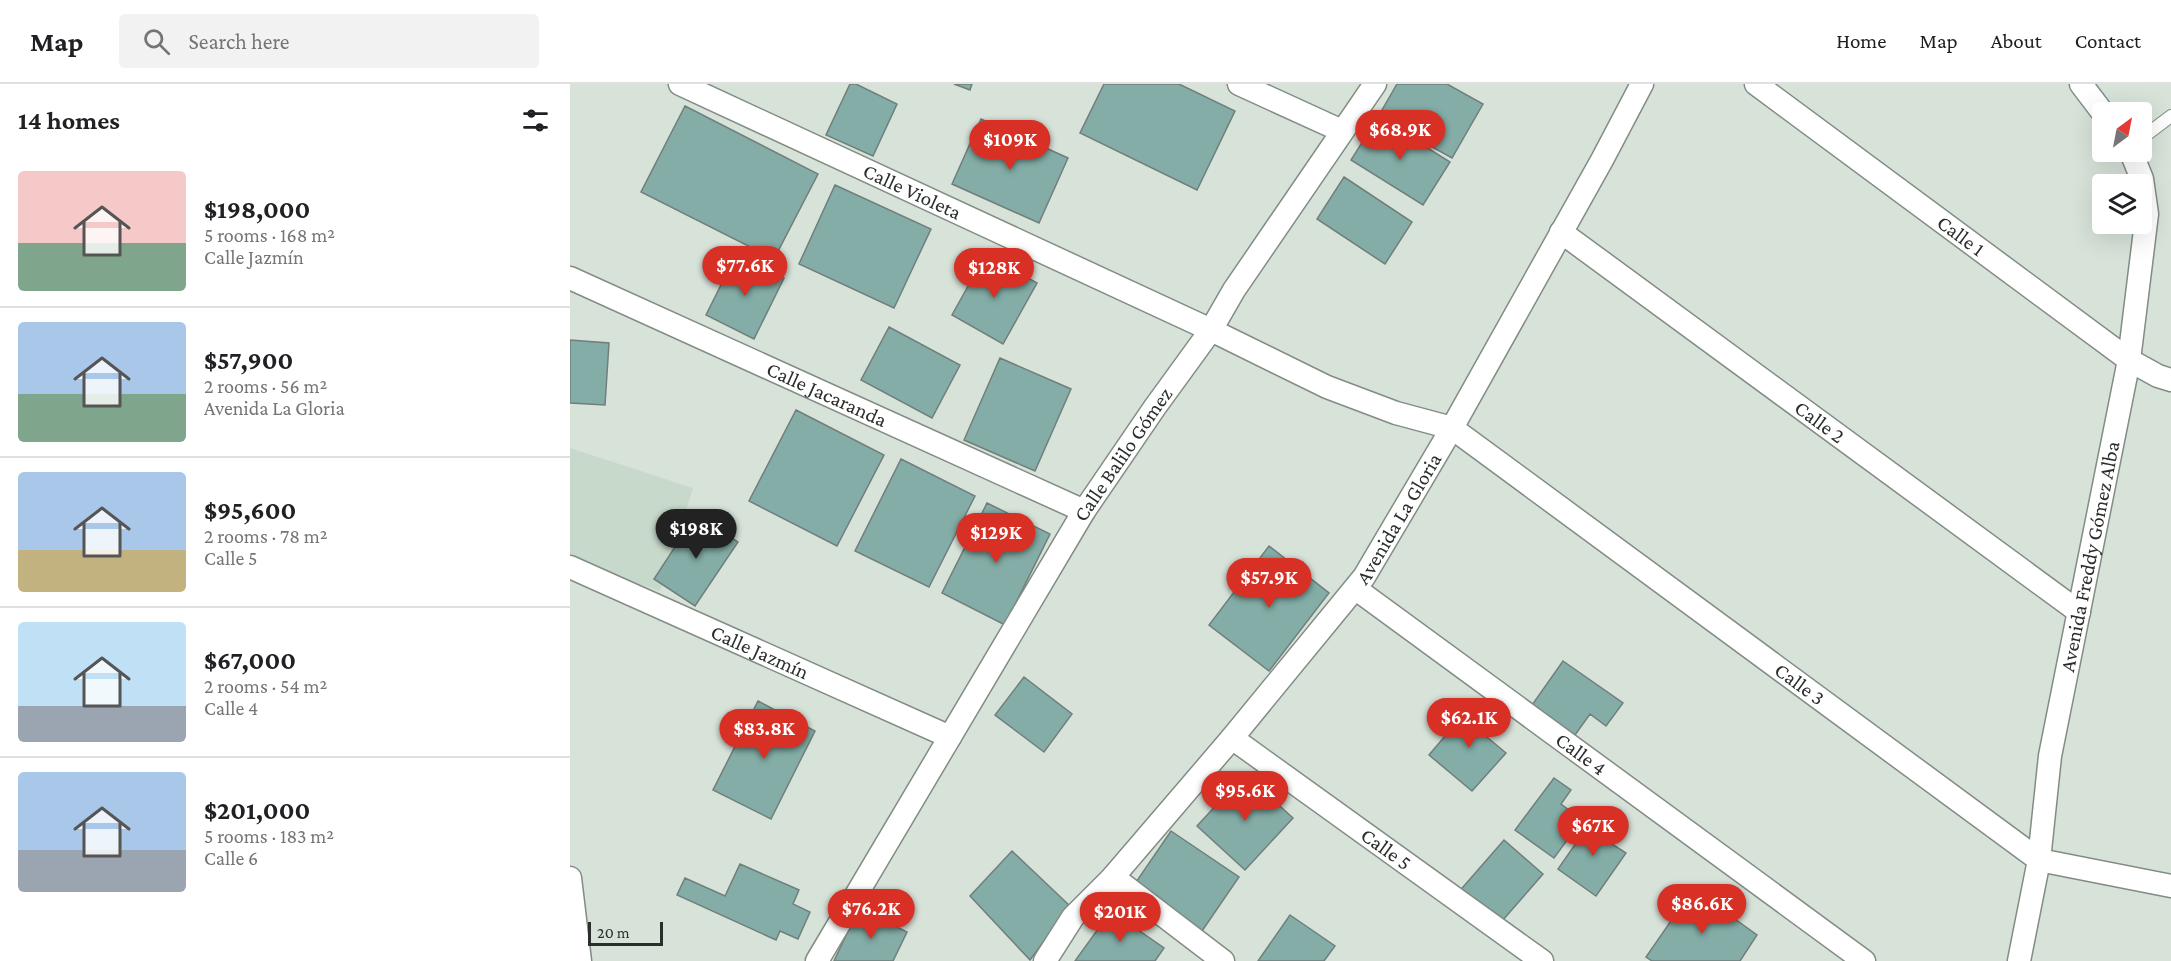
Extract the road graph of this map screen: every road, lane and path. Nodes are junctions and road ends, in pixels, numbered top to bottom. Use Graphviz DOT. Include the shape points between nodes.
graph roads {
  1 [pos="681,84"];
  2 [pos="1239,84"];
  3 [pos="1375,84"];
  4 [pos="1642,84"];
  5 [pos="1756,84"];
  6 [pos="2081,84"];
  7 [pos="2095,102"];
  8 [pos="2171,116"];
  9 [pos="2152,130"];
  10 [pos="1342,131"];
  11 [pos="2135,162"];
  12 [pos="1561,232"];
  13 [pos="570,278"];
  14 [pos="1211,330"];
  15 [pos="2128,360"];
  16 [pos="2171,380"];
  17 [pos="1452,428"];
  18 [pos="1084,511"];
  19 [pos="570,567"];
  20 [pos="1356,589"];
  21 [pos="2079,612"];
  22 [pos="950,737"];
  23 [pos="1232,738"];
  24 [pos="2039,860"];
  25 [pos="570,878"];
  26 [pos="1113,878"];
  27 [pos="2171,886"];
  28 [pos="580,961"];
  29 [pos="817,961"];
  30 [pos="1045,961"];
  31 [pos="1223,961"];
  32 [pos="1542,961"];
  33 [pos="1864,961"];
  34 [pos="2019,961"];
  1 -- 14 [label="street, Calle Violeta"];
  2 -- 10 [label="street"];
  3 -- 10 [label="street, Calle Balilo Gómez"];
  4 -- 12 [label="street, Avenida La Gloria"];
  5 -- 15 [label="street, Calle 1"];
  6 -- 7 [label="street"];
  8 -- 9 [label="lane"];
  10 -- 14 [label="street, Calle Balilo Gómez"];
  11 -- 15 [label="street, Avenida Freddy Gómez Alba" via="2147,214"];
  12 -- 17 [label="street, Avenida La Gloria"];
  12 -- 21 [label="street, Calle 2"];
  13 -- 18 [label="street, Calle Jacaranda"];
  14 -- 17 [label="street, Calle Violeta" via="1327,387 1396,413"];
  14 -- 18 [label="street, Calle Balilo Gómez"];
  15 -- 16 [label="street, Calle 1"];
  15 -- 21 [label="street, Avenida Freddy Gómez Alba"];
  17 -- 20 [label="street, Avenida La Gloria"];
  17 -- 24 [label="street, Calle 3"];
  18 -- 22 [label="street, Calle Balilo Gómez"];
  19 -- 22 [label="street, Calle Jazmín"];
  20 -- 23 [label="street, Avenida La Gloria"];
  20 -- 33 [label="street, Calle 4"];
  21 -- 24 [label="street, Avenida Freddy Gómez Alba" via="2050,756"];
  22 -- 29 [label="street, Calle Balilo Gómez"];
  23 -- 26 [label="street, Avenida La Gloria"];
  23 -- 32 [label="street, Calle 5"];
  24 -- 27 [label="street, Calle 3"];
  24 -- 34 [label="street, Avenida Freddy Gómez Alba"];
  25 -- 28 [label="street"];
  26 -- 30 [label="street, Avenida La Gloria" via="1073,917"];
  26 -- 31 [label="street"];
}
